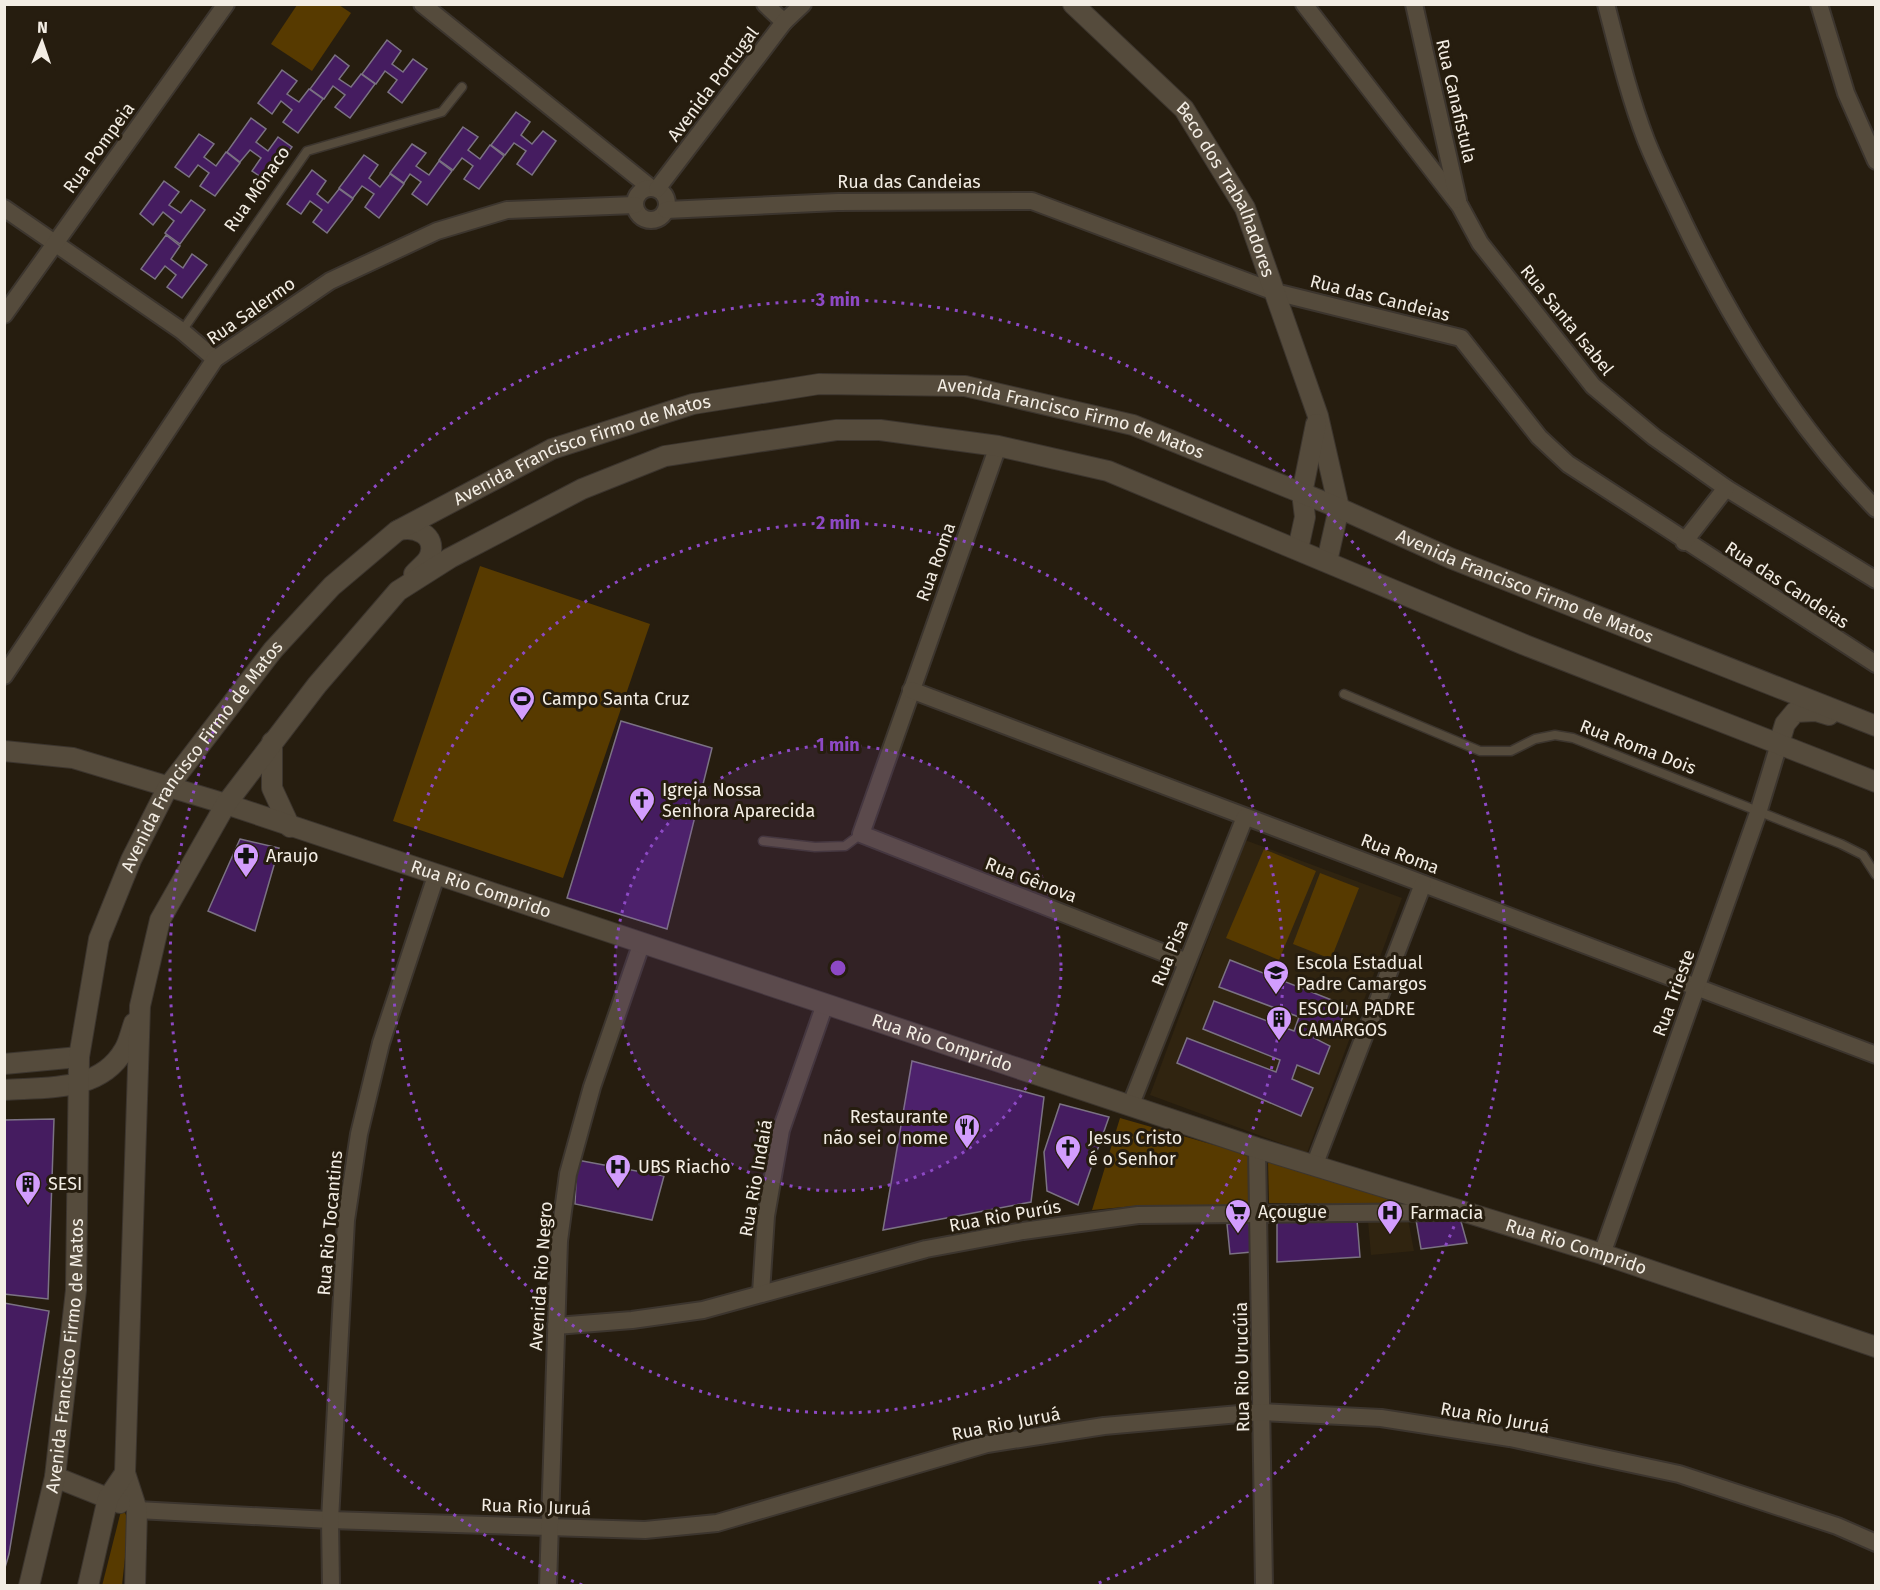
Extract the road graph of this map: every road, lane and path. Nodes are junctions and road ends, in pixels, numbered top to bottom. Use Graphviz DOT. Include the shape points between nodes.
graph roads {
  1 [pos="226,4"];
  2 [pos="422,4"];
  3 [pos="765,4"];
  4 [pos="803,4"];
  5 [pos="1073,4"];
  6 [pos="1304,4"];
  7 [pos="1414,4"];
  8 [pos="1606,4"];
  9 [pos="1819,4"];
  10 [pos="784,22"];
  11 [pos="462,87"];
  12 [pos="1875,161"];
  13 [pos="654,189"];
  14 [pos="635,205"];
  15 [pos="1460,206"];
  16 [pos="4,208"];
  17 [pos="666,210"];
  18 [pos="55,242"];
  19 [pos="1275,292"];
  20 [pos="4,315"];
  21 [pos="182,330"];
  22 [pos="215,359"];
  23 [pos="1318,416"];
  24 [pos="998,446"];
  25 [pos="1726,488"];
  26 [pos="1302,494"];
  27 [pos="1339,508"];
  28 [pos="1875,509"];
  29 [pos="397,531"];
  30 [pos="1684,542"];
  31 [pos="1298,549"];
  32 [pos="1327,561"];
  33 [pos="1875,580"];
  34 [pos="398,591"];
  35 [pos="1875,664"];
  36 [pos="4,676"];
  37 [pos="911,690"];
  38 [pos="1344,694"];
  39 [pos="1875,727"];
  40 [pos="272,742"];
  41 [pos="1779,744"];
  42 [pos="4,751"];
  43 [pos="1875,782"];
  44 [pos="168,787"];
  45 [pos="226,804"];
  46 [pos="1758,813"];
  47 [pos="1245,817"];
  48 [pos="290,827"];
  49 [pos="861,834"];
  50 [pos="763,841"];
  51 [pos="1875,875"];
  52 [pos="436,876"];
  53 [pos="1424,884"];
  54 [pos="641,945"];
  55 [pos="1187,962"];
  56 [pos="1697,988"];
  57 [pos="825,1004"];
  58 [pos="140,1006"];
  59 [pos="1875,1056"];
  60 [pos="79,1058"];
  61 [pos="4,1064"];
  62 [pos="78,1085"];
  63 [pos="4,1090"];
  64 [pos="1131,1104"];
  65 [pos="1257,1148"];
  66 [pos="1314,1166"];
  67 [pos="1260,1212"];
  68 [pos="1468,1212"];
  69 [pos="1602,1254"];
  70 [pos="761,1293"];
  71 [pos="556,1326"];
  72 [pos="1875,1347"];
  73 [pos="1262,1412"];
  74 [pos="125,1473"];
  75 [pos="55,1477"];
  76 [pos="108,1498"];
  77 [pos="137,1510"];
  78 [pos="330,1520"];
  79 [pos="551,1528"];
  80 [pos="1875,1543"];
  81 [pos="28,1586"];
  82 [pos="88,1586"];
  83 [pos="135,1586"];
  84 [pos="331,1586"];
  85 [pos="548,1586"];
  86 [pos="1264,1586"];
  1 -- 18 [label="street, Rua Pompeia"];
  2 -- 13 [label="street"];
  3 -- 10 [label="street"];
  4 -- 10 [label="street, Avenida Portugal"];
  5 -- 19 [label="street, Beco dos Trabalhadores" via="1184,110 1245,208"];
  6 -- 15 [label="street, Rua Santa Isabel"];
  7 -- 15 [label="street, Rua Canafistula"];
  8 -- 28 [label="street" via="1623,73 1646,140 1720,297 1794,413 1842,475"];
  9 -- 12 [label="street" via="1846,93"];
  10 -- 13 [label="street, Avenida Portugal"];
  11 -- 21 [label="lane, Rua Mônaco" via="441,112 307,151"];
  13 -- 14 [label="street" via="639,193"];
  13 -- 17 [label="street" via="666,198"];
  14 -- 17 [label="street" via="640,216 652,220"];
  14 -- 22 [label="street, Rua Salermo" via="507,210 437,231 330,281"];
  15 -- 25 [label="street, Rua Santa Isabel" via="1480,243 1593,386 1654,437"];
  16 -- 18 [label="street"];
  17 -- 19 [label="street, Rua das Candeias" via="838,202 1032,201"];
  18 -- 20 [label="street, Rua Pompeia"];
  18 -- 21 [label="street"];
  19 -- 23 [label="street, Beco dos Trabalhadores"];
  19 -- 30 [label="street, Rua das Candeias" via="1461,338 1539,437 1568,464"];
  21 -- 22 [label="street"];
  22 -- 36 [label="street, Rua Salermo"];
  23 -- 26 [label="street"];
  23 -- 27 [label="street, Beco dos Trabalhadores"];
  24 -- 31 [label="street, Avenida Francisco Firmo de Matos" via="1108,471"];
  24 -- 34 [label="street, Avenida Francisco Firmo de Matos" via="921,434 836,430 665,456 582,489 450,558"];
  24 -- 37 [label="street, Rua Roma"];
  25 -- 30 [label="street"];
  25 -- 33 [label="street, Rua Santa Isabel"];
  26 -- 27 [label="street, Avenida Francisco Firmo de Matos"];
  26 -- 29 [label="street, Avenida Francisco Firmo de Matos" via="1133,425 977,388 819,384 693,404 552,449"];
  26 -- 31 [label="street" via="1305,517"];
  27 -- 32 [label="street, Beco dos Trabalhadores"];
  27 -- 39 [label="street, Avenida Francisco Firmo de Matos" via="1450,558"];
  29 -- 34 [label="street" via="422,532 432,546 429,558"];
  29 -- 44 [label="street, Avenida Francisco Firmo de Matos" via="332,586 273,650"];
  30 -- 35 [label="street, Rua das Candeias"];
  31 -- 32 [label="street, Avenida Francisco Firmo de Matos"];
  32 -- 41 [label="street, Avenida Francisco Firmo de Matos" via="1525,645"];
  34 -- 40 [label="street, Avenida Francisco Firmo de Matos"];
  37 -- 47 [label="street, Rua Roma"];
  37 -- 49 [label="street, Rua Roma"];
  38 -- 46 [label="lane, Rua Roma Dois" via="1480,751 1511,751 1535,739 1555,735 1573,738"];
  39 -- 41 [label="street" via="1816,711 1795,712 1784,726"];
  40 -- 45 [label="street, Avenida Francisco Firmo de Matos"];
  40 -- 48 [label="street" via="272,788"];
  41 -- 43 [label="street, Avenida Francisco Firmo de Matos"];
  41 -- 46 [label="street, Rua Trieste"];
  42 -- 44 [label="street, Rua Rio Comprido" via="72,758"];
  44 -- 45 [label="street, Rua Rio Comprido"];
  44 -- 60 [label="street, Avenida Francisco Firmo de Matos" via="131,860 99,939"];
  45 -- 48 [label="street, Rua Rio Comprido"];
  45 -- 58 [label="street, Avenida Francisco Firmo de Matos" via="160,920"];
  46 -- 51 [label="lane, Rua Roma Dois" via="1863,855"];
  46 -- 56 [label="street, Rua Trieste"];
  47 -- 53 [label="street, Rua Roma"];
  47 -- 55 [label="street, Rua Pisa"];
  48 -- 52 [label="street, Rua Rio Comprido"];
  49 -- 50 [label="lane" via="845,846"];
  49 -- 55 [label="street, Rua Gênova"];
  52 -- 54 [label="street, Rua Rio Comprido"];
  52 -- 78 [label="street, Rua Rio Tocantins" via="381,1043 359,1134 346,1220"];
  53 -- 56 [label="street, Rua Roma"];
  53 -- 66 [label="street"];
  54 -- 57 [label="street, Rua Rio Comprido"];
  54 -- 71 [label="street, Avenida Rio Negro" via="592,1087 568,1174 559,1241"];
  55 -- 64 [label="street, Rua Pisa"];
  56 -- 59 [label="street, Rua Roma"];
  56 -- 69 [label="street, Rua Trieste"];
  57 -- 64 [label="street, Rua Rio Comprido"];
  57 -- 70 [label="street, Rua Rio Indaiá" via="781,1130 766,1216"];
  58 -- 62 [label="street" via="124,1050 106,1071"];
  58 -- 74 [label="street, Avenida Francisco Firmo de Matos"];
  60 -- 61 [label="street"];
  60 -- 62 [label="street, Avenida Francisco Firmo de Matos"];
  62 -- 63 [label="street"];
  62 -- 75 [label="street, Avenida Francisco Firmo de Matos" via="75,1290"];
  64 -- 65 [label="street, Rua Rio Comprido"];
  65 -- 66 [label="street, Rua Rio Comprido"];
  65 -- 67 [label="street, Rua Rio Urucúia"];
  66 -- 68 [label="street, Rua Rio Comprido"];
  67 -- 68 [label="street, Rua Rio Purús"];
  67 -- 70 [label="street, Rua Rio Purús" via="1138,1215 1023,1231 926,1249"];
  67 -- 73 [label="street, Rua Rio Urucúia"];
  68 -- 69 [label="street, Rua Rio Comprido"];
  69 -- 72 [label="street, Rua Rio Comprido"];
  70 -- 71 [label="street, Rua Rio Purús" via="703,1310"];
  71 -- 79 [label="street, Avenida Rio Negro"];
  73 -- 79 [label="street, Rua Rio Juruá" via="1104,1426 987,1444 717,1523 645,1530"];
  73 -- 80 [label="street, Rua Rio Juruá" via="1381,1418 1510,1438 1657,1470 1837,1526"];
  73 -- 86 [label="street, Rua Rio Urucúia"];
  74 -- 76 [label="street"];
  74 -- 77 [label="street, Avenida Francisco Firmo de Matos"];
  75 -- 76 [label="street"];
  75 -- 81 [label="street, Avenida Francisco Firmo de Matos"];
  76 -- 77 [label="street"];
  76 -- 82 [label="street"];
  77 -- 78 [label="street, Rua Rio Juruá"];
  77 -- 83 [label="street, Avenida Francisco Firmo de Matos"];
  78 -- 79 [label="street, Rua Rio Juruá"];
  78 -- 84 [label="street, Rua Rio Tocantins"];
  79 -- 85 [label="street, Avenida Rio Negro"];
}
